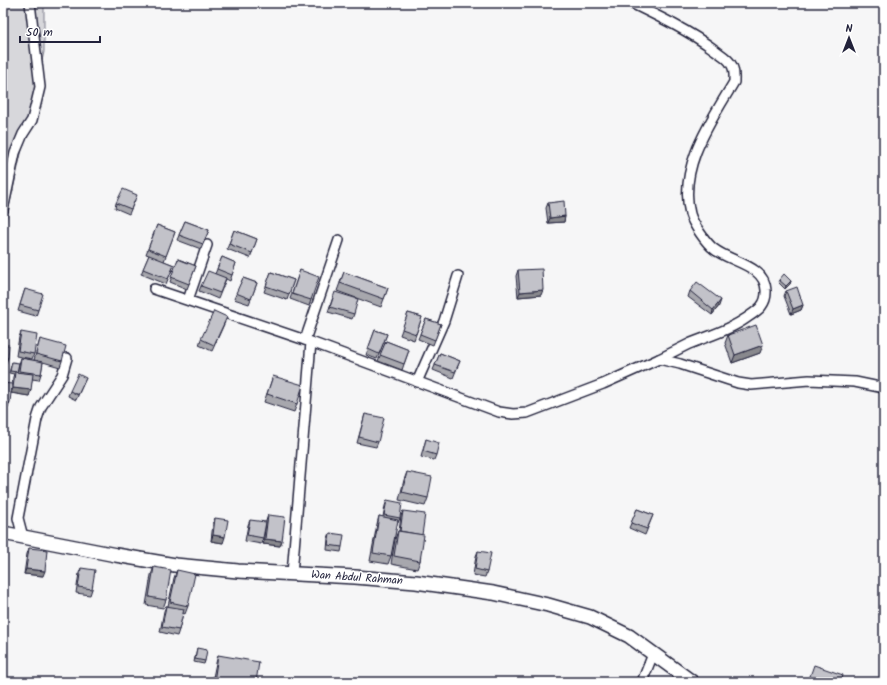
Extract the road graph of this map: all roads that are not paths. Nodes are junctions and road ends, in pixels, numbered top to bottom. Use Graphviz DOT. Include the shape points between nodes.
graph roads {
  1 [pos="30,3"];
  2 [pos="631,3"];
  3 [pos="3,210"];
  4 [pos="339,240"];
  5 [pos="207,244"];
  6 [pos="458,276"];
  7 [pos="154,289"];
  8 [pos="188,300"];
  9 [pos="308,341"];
  10 [pos="67,358"];
  11 [pos="659,359"];
  12 [pos="418,382"];
  13 [pos="884,388"];
  14 [pos="3,533"];
  15 [pos="23,537"];
  16 [pos="292,574"];
  17 [pos="653,654"];
  18 [pos="642,682"];
  19 [pos="692,682"];
  1 -- 3 [label="street" via="40,87 32,120 15,153"];
  2 -- 11 [label="street" via="708,45 732,65 734,82 706,129 690,172 687,195 690,215 713,249 762,276 767,295 763,306 743,320 722,332"];
  4 -- 9 [label="street"];
  5 -- 8 [label="street"];
  6 -- 12 [label="street" via="444,321"];
  7 -- 8 [label="street"];
  8 -- 9 [label="street"];
  9 -- 12 [label="street"];
  9 -- 16 [label="street"];
  10 -- 15 [label="street" via="62,375 41,407 37,419 18,518"];
  11 -- 12 [label="street" via="527,413 499,412"];
  11 -- 13 [label="street" via="751,385 809,380 855,382"];
  14 -- 15 [label="street, Wan Abdul Rahman"];
  15 -- 16 [label="street, Wan Abdul Rahman" via="175,565"];
  16 -- 17 [label="street, Wan Abdul Rahman" via="416,582 493,593 548,605 590,617 629,636"];
  17 -- 18 [label="street"];
  17 -- 19 [label="street, Wan Abdul Rahman"];
}
